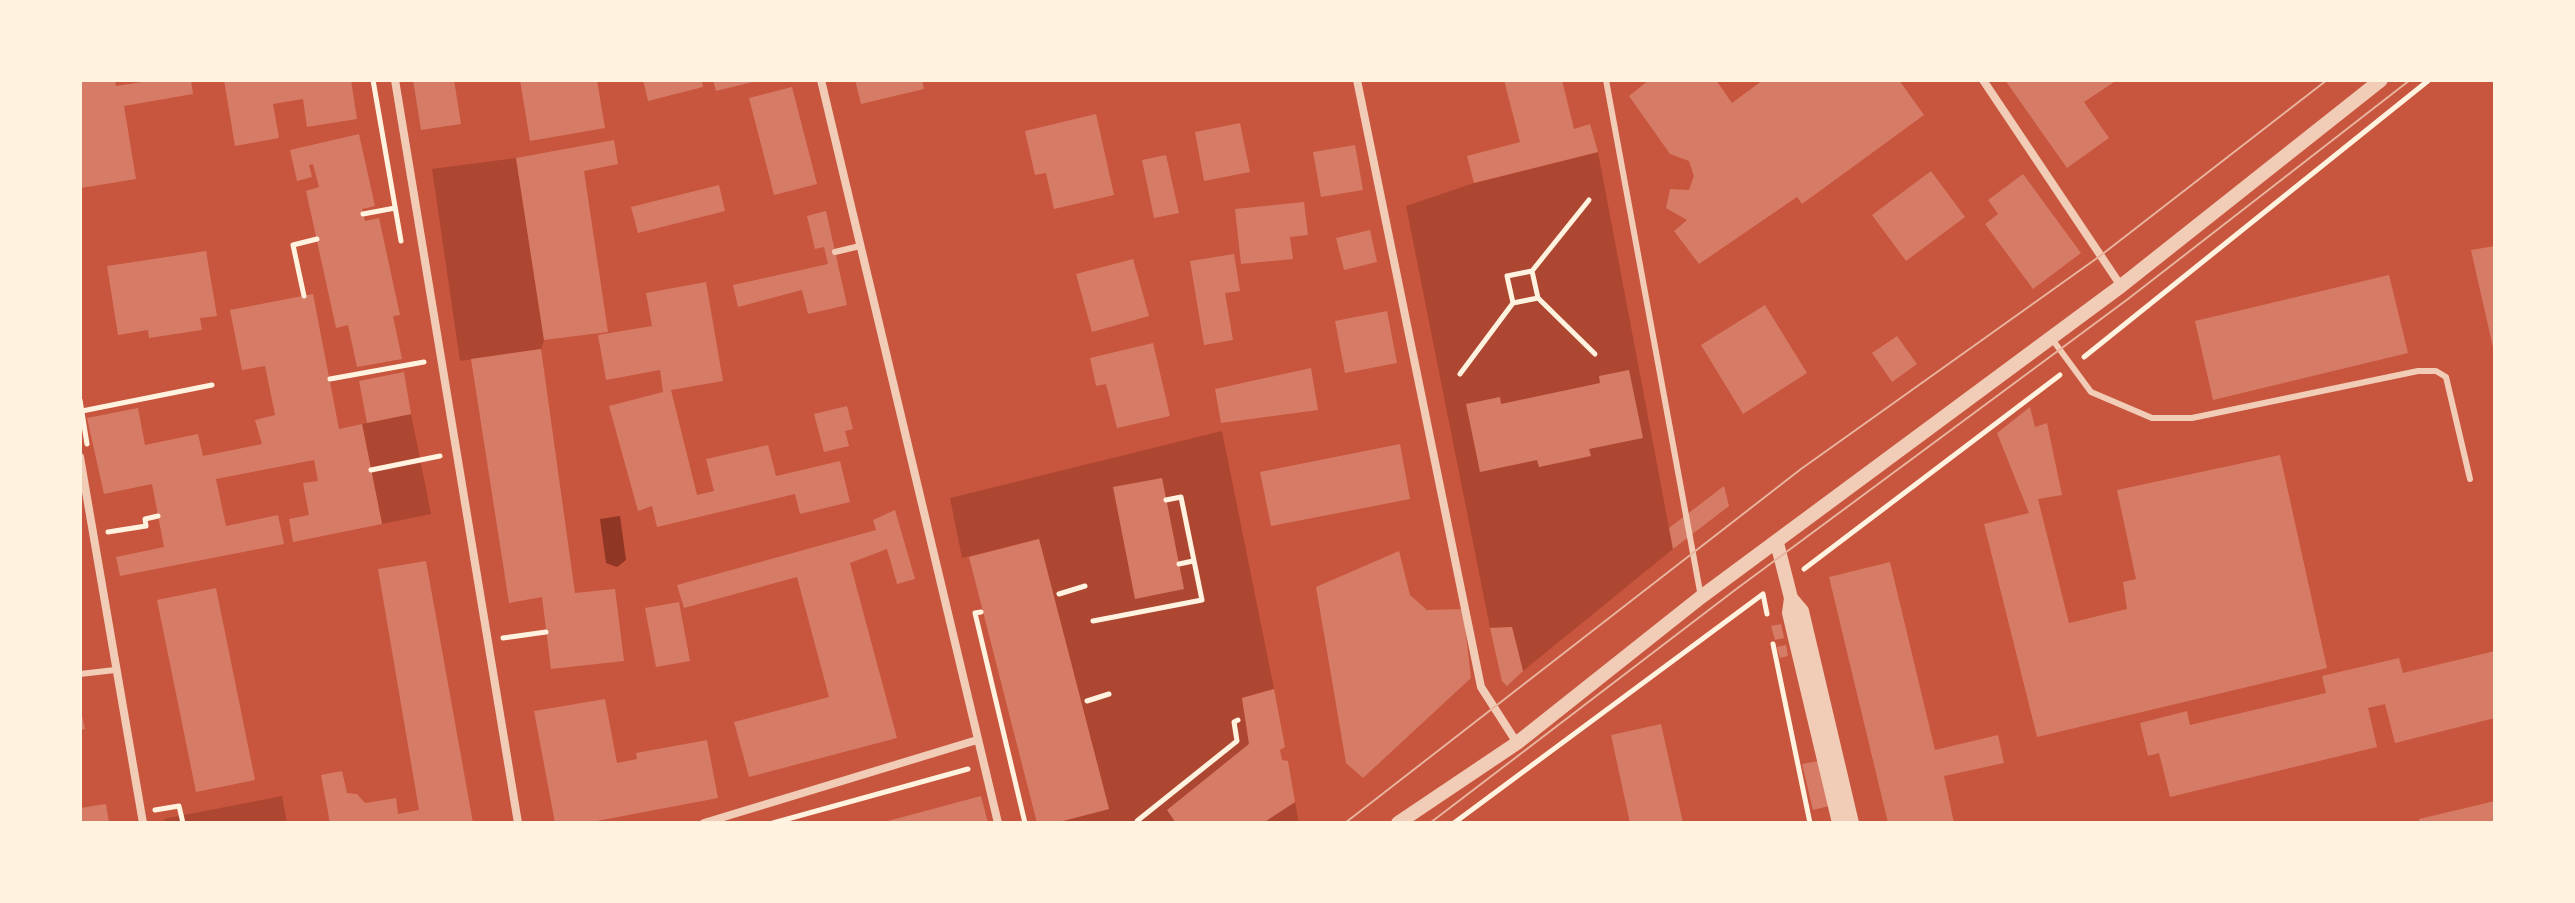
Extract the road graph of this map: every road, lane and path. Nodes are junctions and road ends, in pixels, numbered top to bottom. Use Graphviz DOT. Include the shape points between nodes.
graph roads {
  1 [pos="395,80"];
  2 [pos="821,80"];
  3 [pos="1357,80"];
  4 [pos="1606,80"];
  5 [pos="1983,80"];
  6 [pos="2381,80"];
  7 [pos="2429,80"];
  8 [pos="1589,200"];
  9 [pos="395,208"];
  10 [pos="363,214"];
  11 [pos="317,239"];
  12 [pos="860,246"];
  13 [pos="835,252"];
  14 [pos="1532,271"];
  15 [pos="2121,286"];
  16 [pos="304,296"];
  17 [pos="1538,298"];
  18 [pos="1513,303"];
  19 [pos="2050,336"];
  20 [pos="1595,354"];
  21 [pos="424,362"];
  22 [pos="2072,366"];
  23 [pos="1460,374"];
  24 [pos="330,379"];
  25 [pos="212,385"];
  26 [pos="82,411"];
  27 [pos="441,456"];
  28 [pos="80,457"];
  29 [pos="371,470"];
  30 [pos="2470,479"];
  31 [pos="1166,500"];
  32 [pos="158,516"];
  33 [pos="103,533"];
  34 [pos="1777,543"];
  35 [pos="1193,561"];
  36 [pos="1179,564"];
  37 [pos="1807,582"];
  38 [pos="1085,586"];
  39 [pos="1059,594"];
  40 [pos="1701,597"];
  41 [pos="1791,598"];
  42 [pos="981,612"];
  43 [pos="1093,621"];
  44 [pos="1769,625"];
  45 [pos="546,632"];
  46 [pos="491,640"];
  47 [pos="1772,640"];
  48 [pos="115,670"];
  49 [pos="80,674"];
  50 [pos="1109,694"];
  51 [pos="1087,701"];
  52 [pos="1238,720"];
  53 [pos="977,740"];
  54 [pos="1517,743"];
  55 [pos="983,764"];
  56 [pos="150,811"];
  57 [pos="1137,821"];
  58 [pos="143,823"];
  59 [pos="183,823"];
  60 [pos="518,823"];
  61 [pos="704,823"];
  62 [pos="773,823"];
  63 [pos="998,823"];
  64 [pos="1025,823"];
  65 [pos="1398,823"];
  66 [pos="1454,823"];
  67 [pos="1810,823"];
  68 [pos="1839,823"];
  69 [pos="1852,823"];
  1 -- 46 [label="street"];
  2 -- 12 [label="street"];
  3 -- 54 [label="street" via="1481,687"];
  4 -- 40 [label="lane"];
  5 -- 15 [label="street"];
  6 -- 15 [label="street"];
  7 -- 22 [label="path"];
  8 -- 14 [label="path"];
  9 -- 10 [label="path"];
  11 -- 16 [label="path" via="293,245"];
  12 -- 13 [label="lane"];
  12 -- 53 [label="street"];
  14 -- 17 [label="path"];
  14 -- 18 [label="path" via="1507,276"];
  15 -- 19 [label="street"];
  17 -- 18 [label="path"];
  17 -- 20 [label="path"];
  18 -- 23 [label="path"];
  19 -- 22 [label="lane"];
  19 -- 34 [label="street"];
  21 -- 24 [label="path"];
  22 -- 30 [label="lane" via="2091,392 2152,418 2192,418 2436,371 2446,377"];
  22 -- 37 [label="path" via="1803,567"];
  25 -- 26 [label="path"];
  27 -- 29 [label="path"];
  28 -- 48 [label="street"];
  31 -- 35 [label="path" via="1181,497"];
  32 -- 33 [label="path" via="145,519 146,526"];
  34 -- 40 [label="street"];
  34 -- 41 [label="street"];
  35 -- 36 [label="path"];
  35 -- 43 [label="path" via="1202,600"];
  38 -- 39 [label="path"];
  40 -- 54 [label="street"];
  41 -- 68 [label="street" via="1789,613"];
  41 -- 69 [label="street" via="1802,611"];
  42 -- 64 [label="path" via="975,613"];
  44 -- 66 [label="path" via="1763,594"];
  45 -- 46 [label="path"];
  46 -- 60 [label="street"];
  47 -- 67 [label="path"];
  48 -- 49 [label="lane"];
  48 -- 58 [label="street"];
  50 -- 51 [label="path"];
  52 -- 57 [label="path" via="1237,741"];
  53 -- 55 [label="street"];
  53 -- 61 [label="street"];
  54 -- 65 [label="street"];
  55 -- 62 [label="path"];
  55 -- 63 [label="street"];
  56 -- 59 [label="path" via="179,806"];
}
